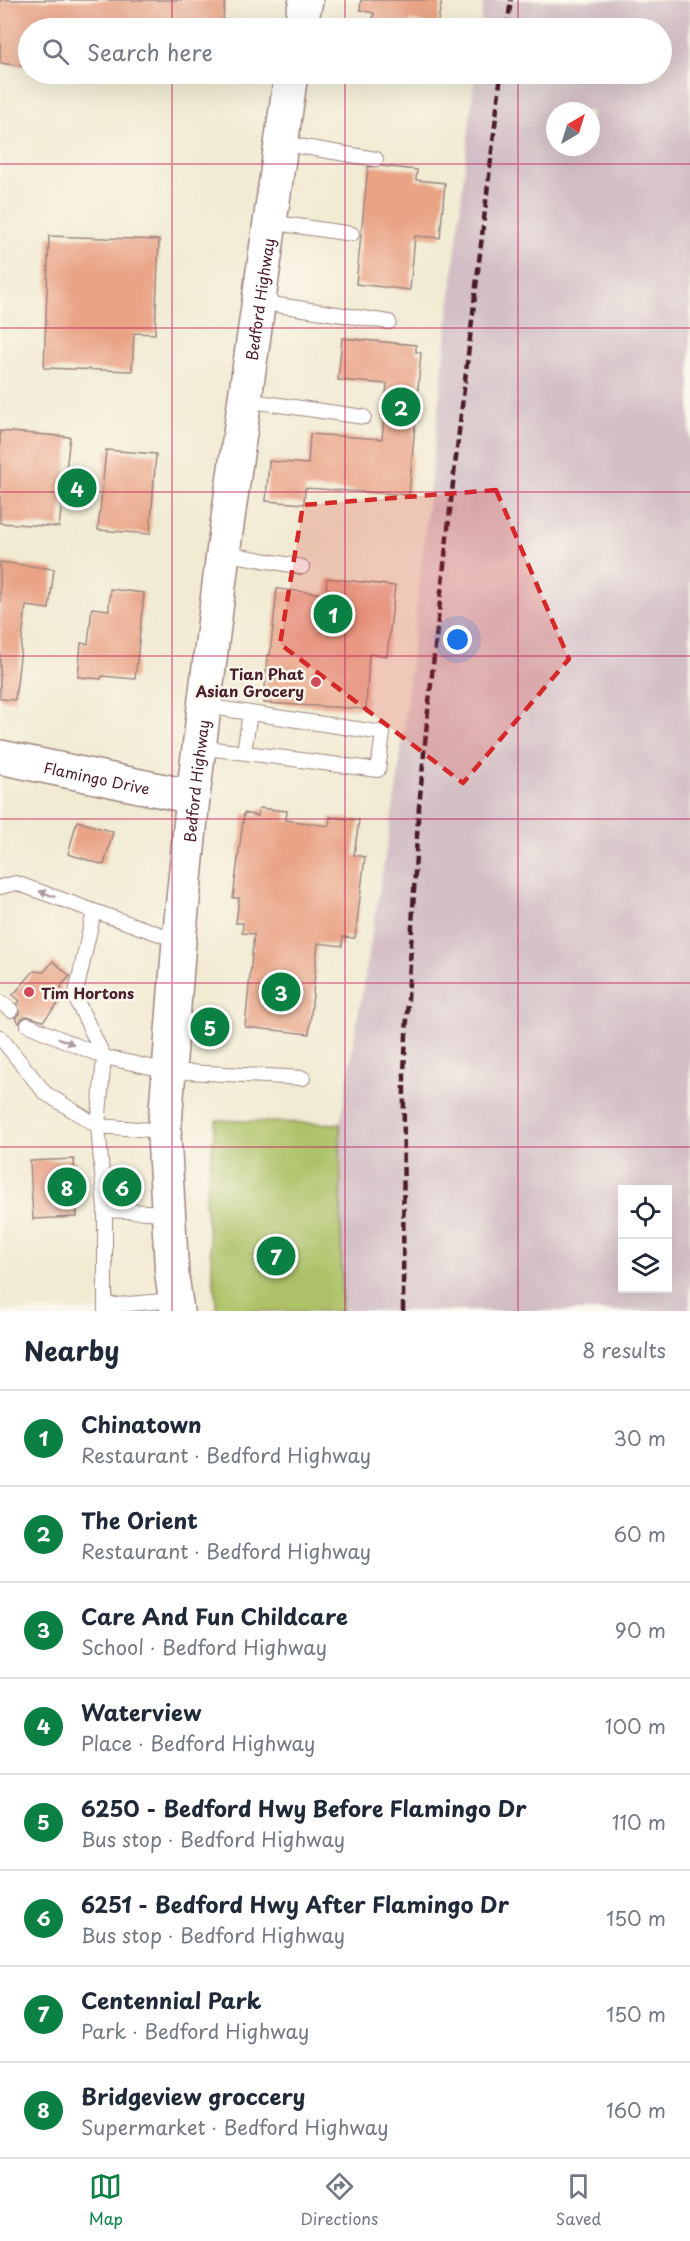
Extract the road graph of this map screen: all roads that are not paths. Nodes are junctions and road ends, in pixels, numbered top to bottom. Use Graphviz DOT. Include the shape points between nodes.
graph roads {
  1 [pos="306,0"];
  2 [pos="302,18"];
  3 [pos="289,84"];
  4 [pos="280,143"];
  5 [pos="376,159"];
  6 [pos="269,222"];
  7 [pos="352,234"];
  8 [pos="258,302"];
  9 [pos="389,322"];
  10 [pos="244,400"];
  11 [pos="364,417"];
  12 [pos="223,553"];
  13 [pos="302,567"];
  14 [pos="204,706"];
  15 [pos="250,713"];
  16 [pos="199,747"];
  17 [pos="244,752"];
  18 [pos="0,757"];
  19 [pos="193,797"];
  20 [pos="0,887"];
  21 [pos="94,911"];
  22 [pos="179,941"];
  23 [pos="28,1025"];
  24 [pos="0,1037"];
  25 [pos="104,1057"];
  26 [pos="169,1071"];
  27 [pos="303,1078"];
  28 [pos="98,1126"];
  29 [pos="165,1131"];
  30 [pos="105,1210"];
  31 [pos="168,1213"];
  32 [pos="176,1305"];
  33 [pos="105,1309"];
  1 -- 2 [label="main road"];
  3 -- 4 [label="main road, Bedford Highway"];
  4 -- 5 [label="lane"];
  4 -- 6 [label="main road, Bedford Highway"];
  6 -- 7 [label="lane"];
  6 -- 8 [label="main road, Bedford Highway"];
  8 -- 9 [label="lane"];
  8 -- 10 [label="main road, Bedford Highway"];
  10 -- 11 [label="lane"];
  10 -- 12 [label="main road, Bedford Highway"];
  12 -- 13 [label="lane"];
  12 -- 14 [label="main road, Bedford Highway"];
  14 -- 15 [label="lane"];
  14 -- 16 [label="main road, Bedford Highway"];
  15 -- 17 [label="lane"];
  15 -- 17 [label="lane" via="383,733 378,770"];
  16 -- 17 [label="lane"];
  16 -- 19 [label="main road, Bedford Highway"];
  18 -- 19 [label="main road, Flamingo Drive"];
  19 -- 22 [label="main road, Bedford Highway"];
  21 -- 20 [label="lane, one-way" via="16,883"];
  21 -- 22 [label="lane"];
  21 -- 25 [label="lane" via="75,997"];
  22 -- 26 [label="main road, Bedford Highway"];
  23 -- 25 [label="lane, one-way"];
  24 -- 28 [label="lane" via="45,1093"];
  25 -- 26 [label="lane"];
  25 -- 28 [label="lane"];
  26 -- 27 [label="lane"];
  26 -- 29 [label="main road, Bedford Highway"];
  28 -- 29 [label="lane"];
  28 -- 30 [label="lane"];
  29 -- 31 [label="main road, Bedford Highway"];
  30 -- 31 [label="lane"];
  30 -- 33 [label="lane"];
  31 -- 32 [label="main road, Bedford Highway"];
  32 -- 33 [label="lane"];
}
